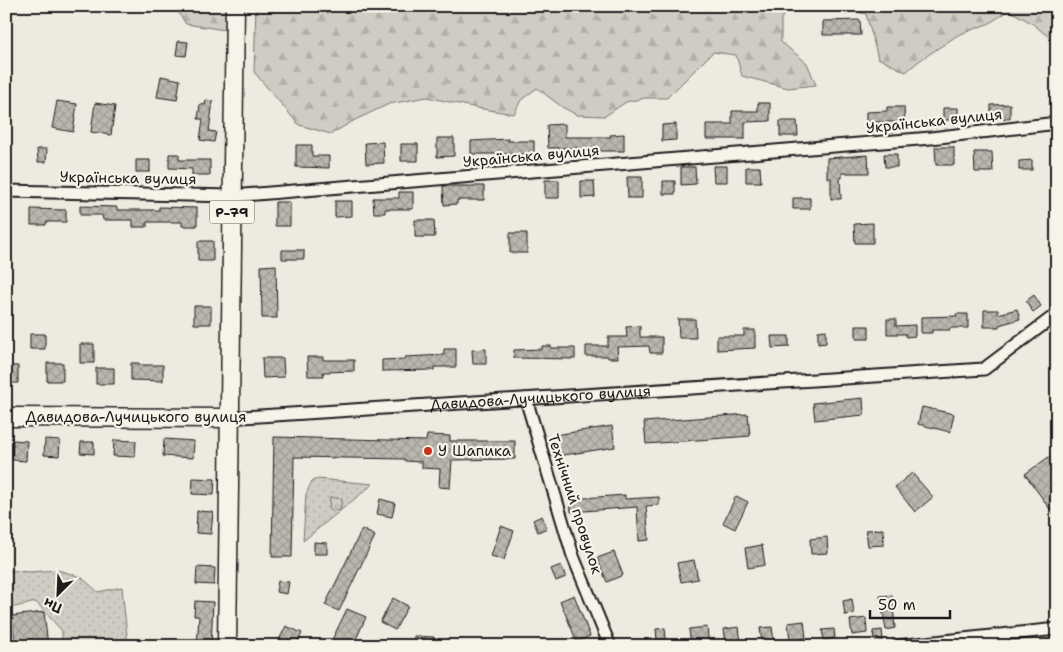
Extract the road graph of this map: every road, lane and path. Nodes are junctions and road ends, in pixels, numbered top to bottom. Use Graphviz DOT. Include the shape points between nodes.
graph roads {
  1 [pos="235,6"];
  2 [pos="1057,123"];
  3 [pos="6,191"];
  4 [pos="232,196"];
  5 [pos="1057,314"];
  6 [pos="526,398"];
  7 [pos="6,418"];
  8 [pos="229,418"];
  9 [pos="1057,629"];
  10 [pos="227,646"];
  11 [pos="610,646"];
  12 [pos="897,646"];
  1 -- 4 [label="main road, Р-79"];
  2 -- 4 [label="street, Українська вулиця" via="922,139"];
  3 -- 4 [label="street, Українська вулиця"];
  4 -- 8 [label="main road, Р-79"];
  5 -- 6 [label="street, Давидова-Лучицького вулиця" via="984,369"];
  6 -- 8 [label="street, Давидова-Лучицького вулиця"];
  6 -- 11 [label="street, Технічний провулок" via="573,556"];
  7 -- 8 [label="main road, Давидова-Лучицького вулиця"];
  8 -- 10 [label="main road, Р-79"];
  9 -- 12 [label="street"];
}
